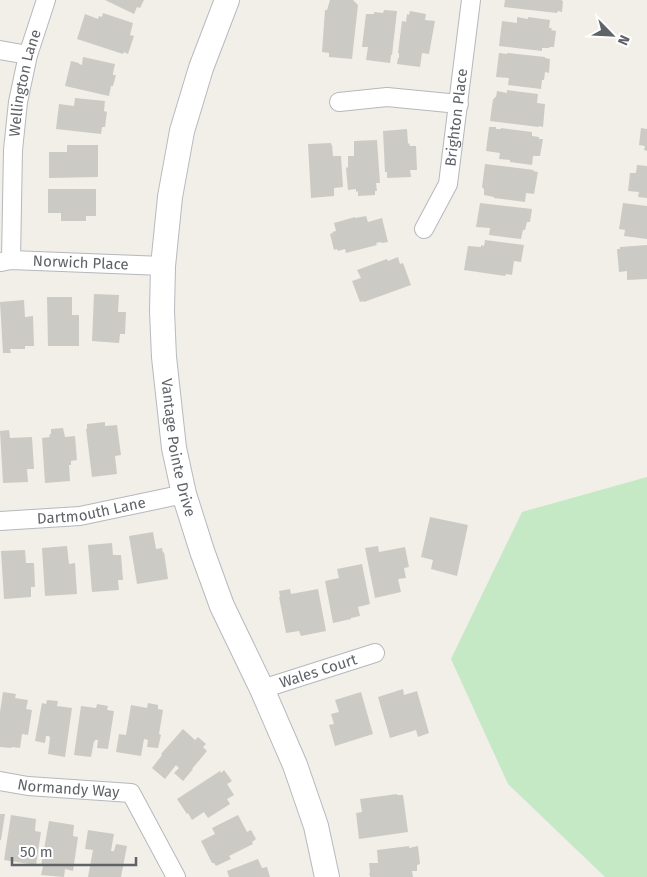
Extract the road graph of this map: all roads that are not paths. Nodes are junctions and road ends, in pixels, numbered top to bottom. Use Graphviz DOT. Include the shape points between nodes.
graph roads {
  1 [pos="46,0"];
  2 [pos="227,0"];
  3 [pos="471,0"];
  4 [pos="0,50"];
  5 [pos="28,55"];
  6 [pos="339,102"];
  7 [pos="459,104"];
  8 [pos="424,230"];
  9 [pos="6,262"];
  10 [pos="163,266"];
  11 [pos="184,494"];
  12 [pos="0,521"];
  13 [pos="374,653"];
  14 [pos="262,689"];
  15 [pos="0,781"];
  16 [pos="176,877"];
  17 [pos="327,877"];
  1 -- 5 [label="street, Wellington Lane"];
  2 -- 10 [label="street, Vantage Pointe Drive" via="182,131 170,197"];
  3 -- 7 [label="street, Brighton Place"];
  4 -- 5 [label="street"];
  5 -- 9 [label="street, Wellington Lane" via="12,150"];
  6 -- 7 [label="street" via="387,98"];
  7 -- 8 [label="street, Brighton Place" via="448,184"];
  9 -- 10 [label="street, Norwich Place"];
  10 -- 11 [label="street, Vantage Pointe Drive" via="164,357 174,448"];
  11 -- 12 [label="street, Dartmouth Lane" via="80,516"];
  11 -- 14 [label="street, Vantage Pointe Drive" via="222,606"];
  13 -- 14 [label="street, Wales Court"];
  14 -- 17 [label="street, Vantage Pointe Drive" via="295,765 316,826"];
  15 -- 16 [label="street, Normandy Way" via="130,793"];
}
